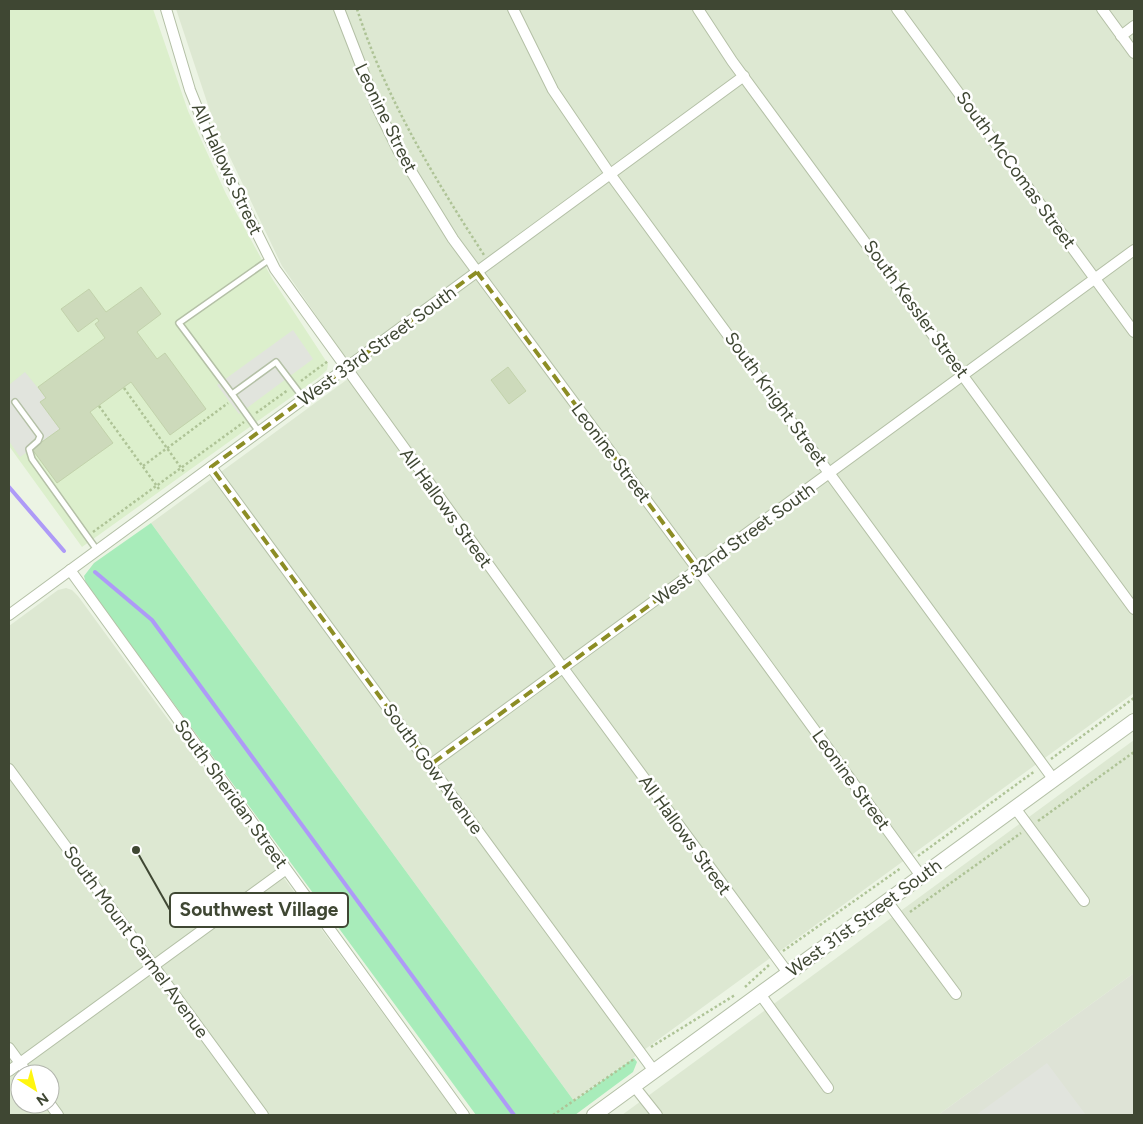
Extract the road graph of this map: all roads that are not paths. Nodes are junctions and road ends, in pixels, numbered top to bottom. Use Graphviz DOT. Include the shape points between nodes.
graph roads {
  1 [pos="166,9"];
  2 [pos="339,9"];
  3 [pos="513,9"];
  4 [pos="698,9"];
  5 [pos="897,9"];
  6 [pos="1102,9"];
  7 [pos="1134,26"];
  8 [pos="1121,36"];
  9 [pos="1134,53"];
  10 [pos="744,76"];
  11 [pos="610,174"];
  12 [pos="1134,250"];
  13 [pos="270,259"];
  14 [pos="477,272"];
  15 [pos="1096,279"];
  16 [pos="1134,332"];
  17 [pos="345,369"];
  18 [pos="965,375"];
  19 [pos="234,396"];
  20 [pos="304,399"];
  21 [pos="15,402"];
  22 [pos="259,432"];
  23 [pos="211,467"];
  24 [pos="831,473"];
  25 [pos="97,550"];
  26 [pos="70,570"];
  27 [pos="698,570"];
  28 [pos="1134,609"];
  29 [pos="9,615"];
  30 [pos="563,668"];
  31 [pos="1134,721"];
  32 [pos="430,765"];
  33 [pos="9,769"];
  34 [pos="1054,780"];
  35 [pos="1015,808"];
  36 [pos="285,870"];
  37 [pos="921,876"];
  38 [pos="887,901"];
  39 [pos="1084,901"];
  40 [pos="154,967"];
  41 [pos="788,973"];
  42 [pos="760,994"];
  43 [pos="956,994"];
  44 [pos="9,1048"];
  45 [pos="20,1063"];
  46 [pos="9,1071"];
  47 [pos="654,1071"];
  48 [pos="634,1086"];
  49 [pos="828,1088"];
  50 [pos="263,1115"];
  51 [pos="464,1115"];
  52 [pos="594,1115"];
  53 [pos="657,1115"];
  1 -- 13 [label="street, All Hallows Street" via="205,128"];
  2 -- 14 [label="street, Leonine Street" via="398,150"];
  3 -- 11 [label="street, South Knight Street" via="554,90"];
  4 -- 10 [label="street, South Kessler Street"];
  5 -- 15 [label="street, South McComas Street"];
  6 -- 8 [label="street"];
  7 -- 8 [label="street"];
  8 -- 9 [label="street"];
  10 -- 11 [label="street, West 33rd Street South"];
  10 -- 18 [label="street, South Kessler Street"];
  11 -- 14 [label="street, West 33rd Street South"];
  11 -- 24 [label="street, South Knight Street"];
  12 -- 15 [label="street, West 32nd Street South"];
  13 -- 17 [label="street, All Hallows Street"];
  13 -- 19 [label="lane" via="179,323"];
  14 -- 17 [label="street, West 33rd Street South"];
  14 -- 27 [label="street, Leonine Street"];
  15 -- 16 [label="street, South McComas Street"];
  15 -- 18 [label="street, West 32nd Street South"];
  17 -- 20 [label="street, West 33rd Street South"];
  17 -- 30 [label="street, All Hallows Street"];
  18 -- 24 [label="street, West 32nd Street South"];
  18 -- 28 [label="street, South Kessler Street"];
  19 -- 20 [label="lane" via="276,362"];
  19 -- 22 [label="lane"];
  20 -- 22 [label="street, West 33rd Street South"];
  21 -- 25 [label="lane" via="40,436 29,449 32,459"];
  22 -- 23 [label="street, West 33rd Street South"];
  23 -- 25 [label="street, West 33rd Street South"];
  23 -- 32 [label="street, South Gow Avenue"];
  24 -- 27 [label="street, West 32nd Street South"];
  24 -- 34 [label="street, South Knight Street"];
  25 -- 26 [label="street, West 33rd Street South"];
  26 -- 29 [label="street, West 33rd Street South"];
  26 -- 36 [label="street, South Sheridan Street"];
  27 -- 30 [label="street, West 32nd Street South"];
  27 -- 37 [label="street, Leonine Street"];
  30 -- 32 [label="street, West 32nd Street South"];
  30 -- 41 [label="street, All Hallows Street"];
  31 -- 34 [label="street, West 31st Street South"];
  32 -- 47 [label="street, South Gow Avenue"];
  33 -- 40 [label="street, South Mount Carmel Avenue"];
  34 -- 35 [label="street, West 31st Street South"];
  35 -- 37 [label="street, West 31st Street South"];
  35 -- 39 [label="street"];
  36 -- 40 [label="street"];
  36 -- 51 [label="street, South Sheridan Street"];
  37 -- 38 [label="street, West 31st Street South"];
  38 -- 41 [label="street, West 31st Street South"];
  38 -- 43 [label="street"];
  40 -- 45 [label="street"];
  40 -- 50 [label="street, South Mount Carmel Avenue"];
  41 -- 42 [label="street, West 31st Street South"];
  42 -- 47 [label="street, West 31st Street South"];
  42 -- 49 [label="street"];
  44 -- 45 [label="street"];
  45 -- 46 [label="street"];
  47 -- 48 [label="street, West 31st Street South"];
  48 -- 52 [label="street, West 31st Street South"];
  48 -- 53 [label="street"];
}
